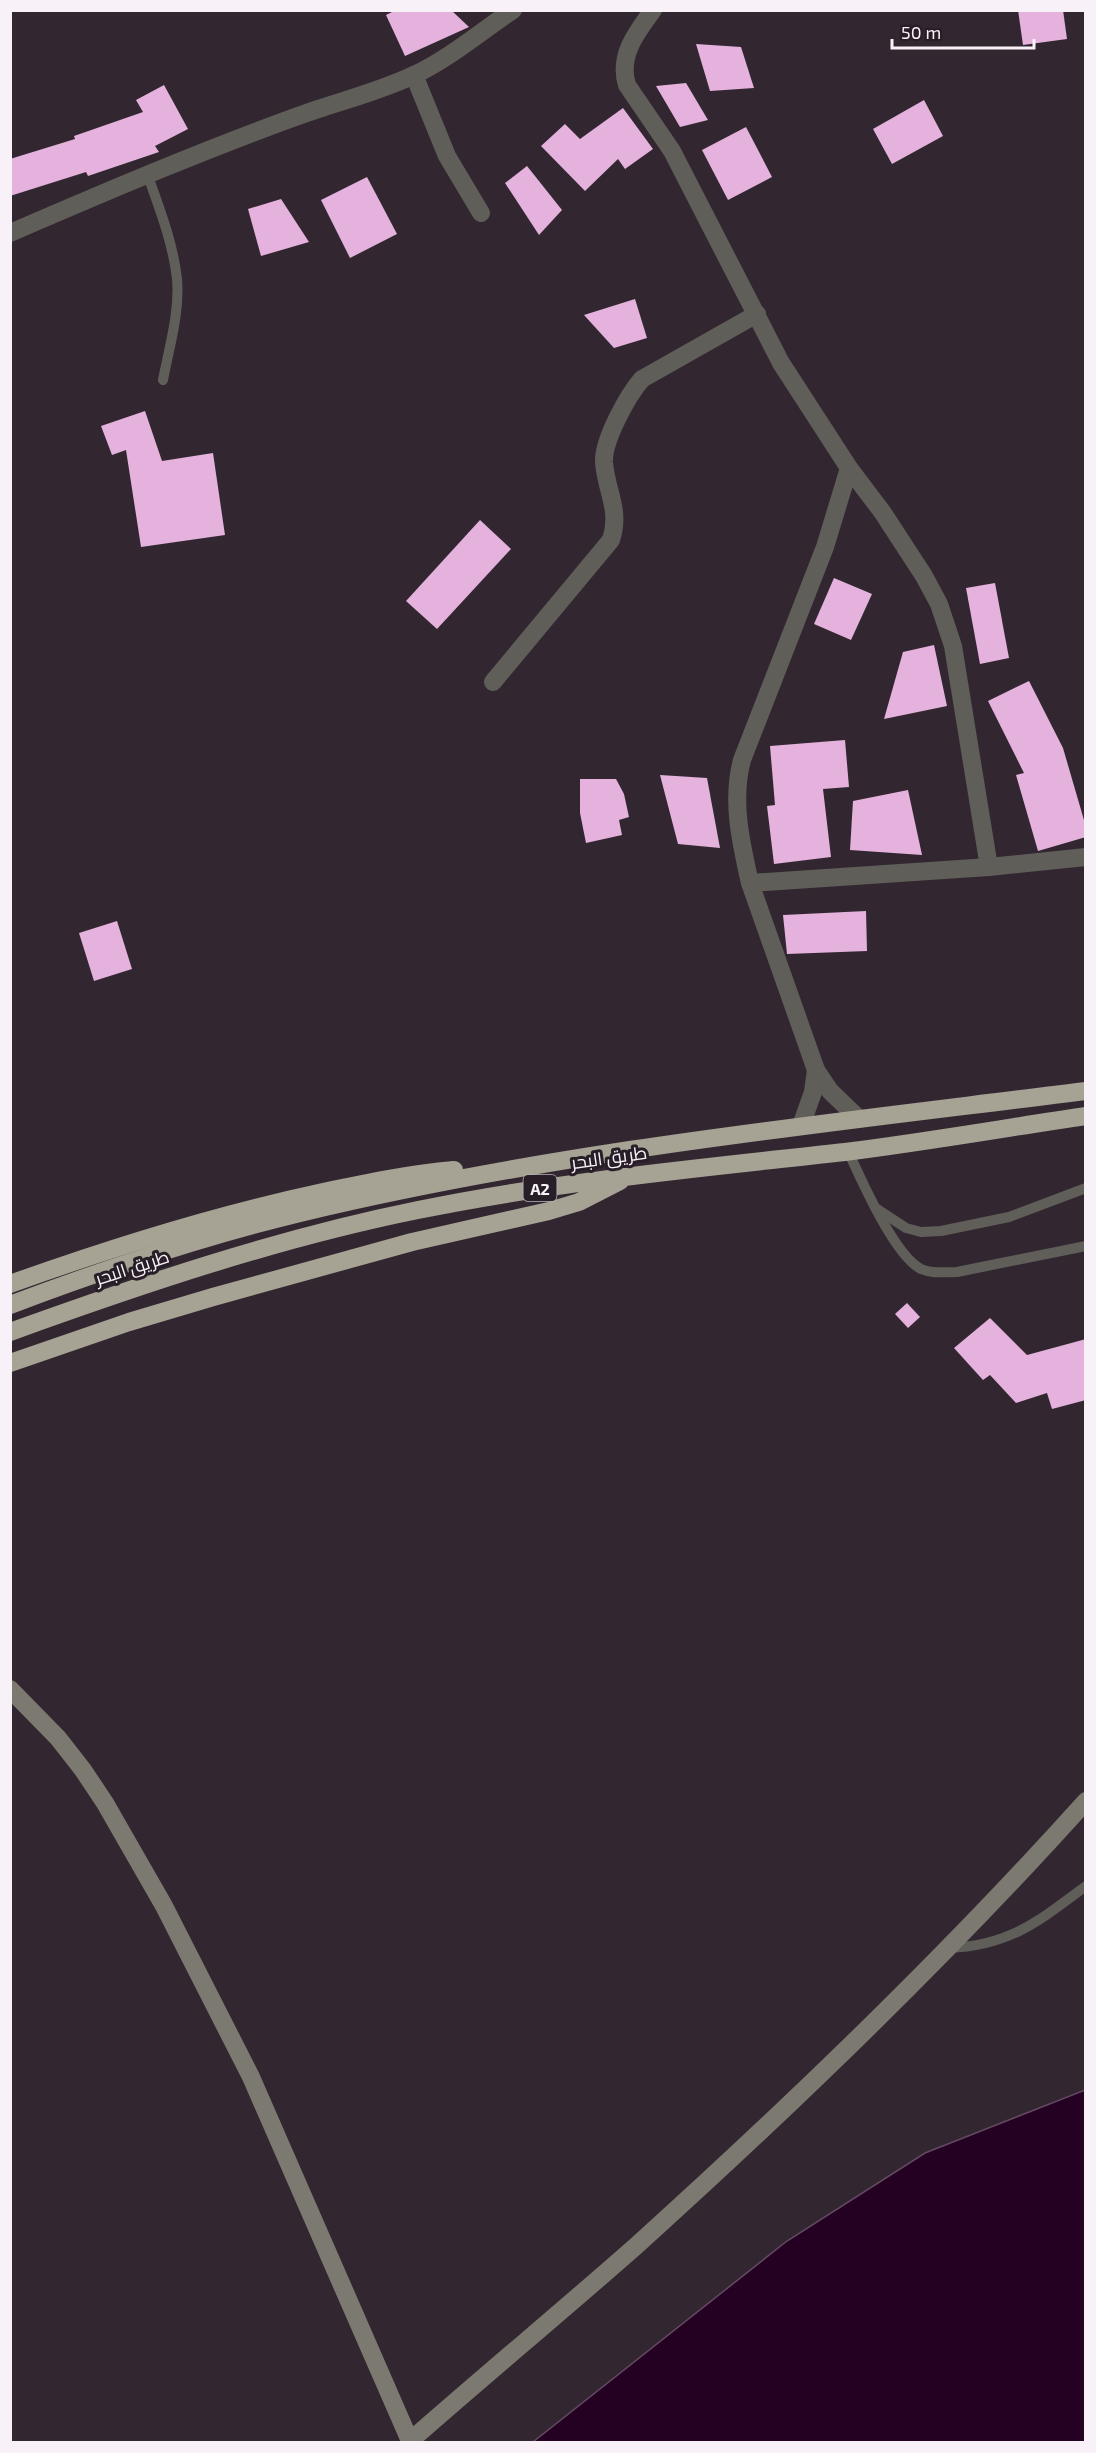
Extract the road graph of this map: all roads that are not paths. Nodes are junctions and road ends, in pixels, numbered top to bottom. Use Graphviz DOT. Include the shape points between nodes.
graph roads {
  1 [pos="513,10"];
  2 [pos="653,10"];
  3 [pos="414,75"];
  4 [pos="147,176"];
  5 [pos="481,213"];
  6 [pos="10,233"];
  7 [pos="757,314"];
  8 [pos="163,380"];
  9 [pos="849,468"];
  10 [pos="493,682"];
  11 [pos="1086,857"];
  12 [pos="989,867"];
  13 [pos="750,883"];
  14 [pos="816,1070"];
  15 [pos="1086,1090"];
  16 [pos="1086,1116"];
  17 [pos="859,1119"];
  18 [pos="801,1126"];
  19 [pos="848,1151"];
  20 [pos="551,1163"];
  21 [pos="632,1174"];
  22 [pos="1086,1188"];
  23 [pos="873,1206"];
  24 [pos="1086,1246"];
  25 [pos="10,1284"];
  26 [pos="10,1305"];
  27 [pos="10,1332"];
  28 [pos="10,1363"];
  29 [pos="10,1689"];
  30 [pos="1086,1801"];
  31 [pos="1086,1886"];
  32 [pos="945,1948"];
  33 [pos="410,2442"];
  1 -- 3 [label="street" via="452,54"];
  2 -- 7 [label="street" via="637,31 625,59 623,73 627,85 672,151"];
  3 -- 4 [label="street"];
  3 -- 5 [label="street" via="447,156"];
  4 -- 6 [label="street"];
  4 -- 8 [label="lane" via="171,240 177,280"];
  7 -- 9 [label="street" via="781,363"];
  7 -- 10 [label="street" via="642,379 631,391 614,426 604,462 616,525 611,540"];
  9 -- 12 [label="street" via="918,567 947,624"];
  9 -- 13 [label="street" via="825,547 737,775 737,811"];
  11 -- 12 [label="street"];
  12 -- 13 [label="street"];
  13 -- 14 [label="street"];
  14 -- 17 [label="street" via="830,1091"];
  14 -- 18 [label="street"];
  15 -- 17 [label="highway, طريق البحر / A2"];
  16 -- 19 [label="highway, طريق البحر / A2"];
  17 -- 18 [label="highway, طريق البحر / A2"];
  18 -- 20 [label="highway, طريق البحر / A2"];
  19 -- 21 [label="highway, طريق البحر / A2"];
  19 -- 23 [label="lane"];
  20 -- 25 [label="highway" via="426,1173 273,1203 156,1235"];
  20 -- 26 [label="highway, طريق البحر / A2" via="369,1197 255,1224 150,1255"];
  21 -- 27 [label="highway, طريق البحر / A2" via="415,1211 322,1233 112,1295"];
  21 -- 28 [label="highway" via="579,1202 412,1242 213,1297"];
  22 -- 23 [label="lane" via="1009,1217 941,1231 906,1228"];
  23 -- 24 [label="lane" via="911,1262 922,1270 957,1272"];
  29 -- 33 [label="main road" via="83,1770 165,1906 251,2077"];
  30 -- 32 [label="main road"];
  31 -- 32 [label="lane" via="1044,1918 1009,1937 974,1947"];
  32 -- 33 [label="main road" via="777,2116"];
}
